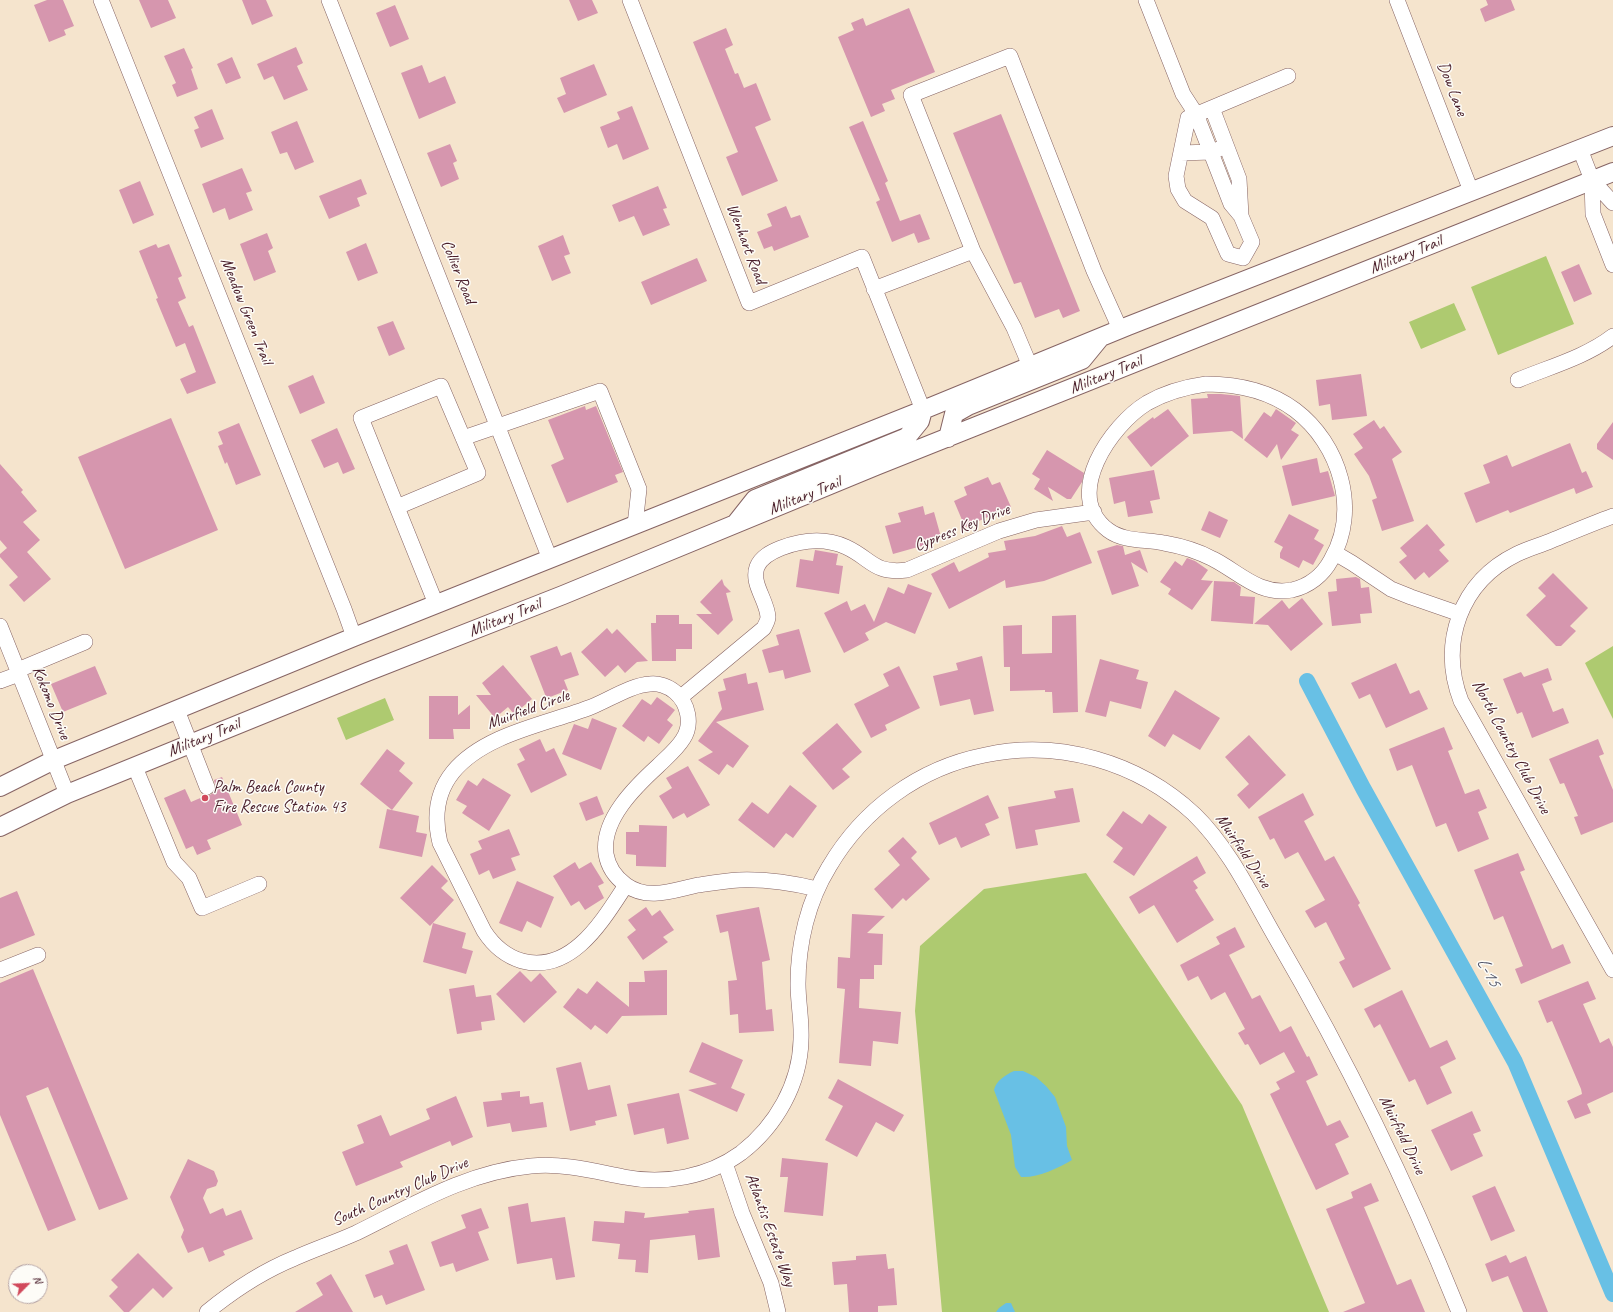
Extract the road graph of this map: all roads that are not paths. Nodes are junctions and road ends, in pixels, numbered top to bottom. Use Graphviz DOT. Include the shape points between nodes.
graph roads {
  1 [pos="102,0"];
  2 [pos="329,0"];
  3 [pos="630,0"];
  4 [pos="1146,0"];
  5 [pos="1397,0"];
  6 [pos="1288,76"];
  7 [pos="1212,108"];
  8 [pos="1196,114"];
  9 [pos="1613,136"];
  10 [pos="1227,146"];
  11 [pos="1580,149"];
  12 [pos="1211,152"];
  13 [pos="1181,153"];
  14 [pos="1613,172"];
  15 [pos="1592,180"];
  16 [pos="1471,191"];
  17 [pos="1613,203"];
  18 [pos="1241,216"];
  19 [pos="973,251"];
  20 [pos="1243,258"];
  21 [pos="1613,264"];
  22 [pos="1250,278"];
  23 [pos="874,289"];
  24 [pos="1120,329"];
  25 [pos="1102,336"];
  26 [pos="1613,336"];
  27 [pos="1030,366"];
  28 [pos="1518,380"];
  29 [pos="923,410"];
  30 [pos="498,426"];
  31 [pos="463,438"];
  32 [pos="948,438"];
  33 [pos="397,507"];
  34 [pos="1094,512"];
  35 [pos="1613,516"];
  36 [pos="736,524"];
  37 [pos="635,525"];
  38 [pos="1335,553"];
  39 [pos="550,559"];
  40 [pos="436,604"];
  41 [pos="1460,614"];
  42 [pos="0,628"];
  43 [pos="354,637"];
  44 [pos="85,642"];
  45 [pos="18,672"];
  46 [pos="0,681"];
  47 [pos="681,697"];
  48 [pos="177,710"];
  49 [pos="190,744"];
  50 [pos="54,760"];
  51 [pos="135,767"];
  52 [pos="0,787"];
  53 [pos="207,787"];
  54 [pos="67,794"];
  55 [pos="0,828"];
  56 [pos="259,884"];
  57 [pos="626,885"];
  58 [pos="817,889"];
  59 [pos="38,955"];
  60 [pos="0,970"];
  61 [pos="1613,970"];
  62 [pos="725,1163"];
  63 [pos="207,1312"];
  64 [pos="778,1312"];
  65 [pos="1459,1312"];
  1 -- 43 [label="street, Meadow Green Trail"];
  2 -- 30 [label="street, Collier Road"];
  3 -- 23 [label="street, Wenhart Road" via="749,303 862,257"];
  4 -- 8 [label="street" via="1183,94"];
  5 -- 16 [label="street, Dow Lane"];
  6 -- 7 [label="street"];
  7 -- 8 [label="street"];
  7 -- 10 [label="street"];
  8 -- 12 [label="street"];
  8 -- 13 [label="street" via="1188,118"];
  9 -- 11 [label="main road, Military Trail"];
  10 -- 12 [label="street"];
  10 -- 18 [label="street" via="1239,179"];
  11 -- 15 [label="street"];
  11 -- 16 [label="main road, Military Trail"];
  12 -- 13 [label="street"];
  12 -- 18 [label="street" via="1231,204"];
  13 -- 20 [label="street" via="1176,176 1178,190 1185,201 1212,218 1228,254"];
  14 -- 15 [label="main road, Military Trail"];
  15 -- 17 [label="street"];
  15 -- 21 [label="street" via="1593,214"];
  15 -- 32 [label="main road, Military Trail"];
  16 -- 22 [label="main road, Military Trail"];
  18 -- 20 [label="street" via="1252,242"];
  19 -- 23 [label="street"];
  19 -- 24 [label="street" via="911,95 1010,56 1094,271"];
  19 -- 27 [label="street" via="1014,328"];
  20 -- 22 [label="street"];
  22 -- 24 [label="main road, Military Trail"];
  23 -- 29 [label="street, Wenhart Road"];
  24 -- 25 [label="main road, Military Trail"];
  25 -- 27 [label="main road, Military Trail"];
  25 -- 32 [label="main road" via="1082,360 954,414"];
  26 -- 28 [label="street" via="1602,345"];
  27 -- 29 [label="main road, Military Trail"];
  29 -- 36 [label="main road" via="920,421 907,437 755,499"];
  29 -- 37 [label="main road, Military Trail"];
  30 -- 31 [label="street"];
  30 -- 37 [label="street" via="600,392 639,489"];
  30 -- 39 [label="street, Collier Road"];
  31 -- 33 [label="street" via="478,473"];
  31 -- 33 [label="street" via="441,386 360,418"];
  32 -- 36 [label="main road, Military Trail"];
  33 -- 40 [label="street"];
  34 -- 38 [label="street" via="1108,530 1117,535 1189,549 1223,564 1253,584 1273,590 1291,590 1311,582 1327,568"];
  34 -- 38 [label="street" via="1089,490 1094,469 1115,432 1129,417 1158,397 1185,387 1206,384 1237,385 1258,390 1295,410 1324,442 1342,482 1345,506 1343,530"];
  34 -- 47 [label="street, Cypress Key Drive" via="1036,520 999,531 907,570 884,570 846,547 822,541 810,540 773,551 758,566 756,577 768,618 764,628"];
  35 -- 41 [label="street, North Country Club Drive" via="1517,554 1499,565 1474,589"];
  36 -- 49 [label="main road, Military Trail"];
  37 -- 39 [label="main road, Military Trail"];
  38 -- 41 [label="street" via="1391,589"];
  39 -- 40 [label="main road, Military Trail"];
  40 -- 43 [label="main road, Military Trail"];
  41 -- 61 [label="street, North Country Club Drive" via="1453,641 1452,666 1461,701"];
  42 -- 45 [label="street, Kokomo Drive"];
  43 -- 48 [label="main road, Military Trail"];
  44 -- 45 [label="street"];
  45 -- 46 [label="street"];
  45 -- 50 [label="street, Kokomo Drive"];
  47 -- 57 [label="street" via="687,709 688,730 683,740 638,785 606,836 605,848 611,869"];
  47 -- 57 [label="street, Muirfield Circle" via="662,685 640,686 592,707 512,734 471,756 454,771 440,796 436,813 437,831 444,854 490,940 497,948 516,959 548,962 571,952 604,918"];
  48 -- 49 [label="street"];
  48 -- 50 [label="main road, Military Trail"];
  49 -- 51 [label="main road, Military Trail"];
  49 -- 53 [label="street"];
  50 -- 52 [label="main road, Military Trail"];
  50 -- 54 [label="street, Kokomo Drive"];
  51 -- 54 [label="main road, Military Trail"];
  51 -- 56 [label="street" via="174,862 189,878 202,908"];
  54 -- 55 [label="main road, Military Trail"];
  57 -- 58 [label="street" via="647,893 658,893 718,882 762,880"];
  58 -- 62 [label="street, South Country Club Drive" via="800,952 798,984 801,1040 799,1062 792,1084 771,1124 756,1140"];
  58 -- 65 [label="street, Muirfield Drive" via="846,841 867,817 891,796 937,769 967,758 1020,749 1073,753 1114,764 1144,778 1170,795 1195,815 1216,839 1310,996 1399,1171"];
  59 -- 60 [label="street"];
  62 -- 63 [label="street, South Country Club Drive" via="682,1178 659,1180 626,1178 583,1168 552,1165 499,1171 439,1192 351,1235 283,1263 256,1277"];
  62 -- 64 [label="street, Atlantis Estate Way" via="742,1213 771,1283"];
}
